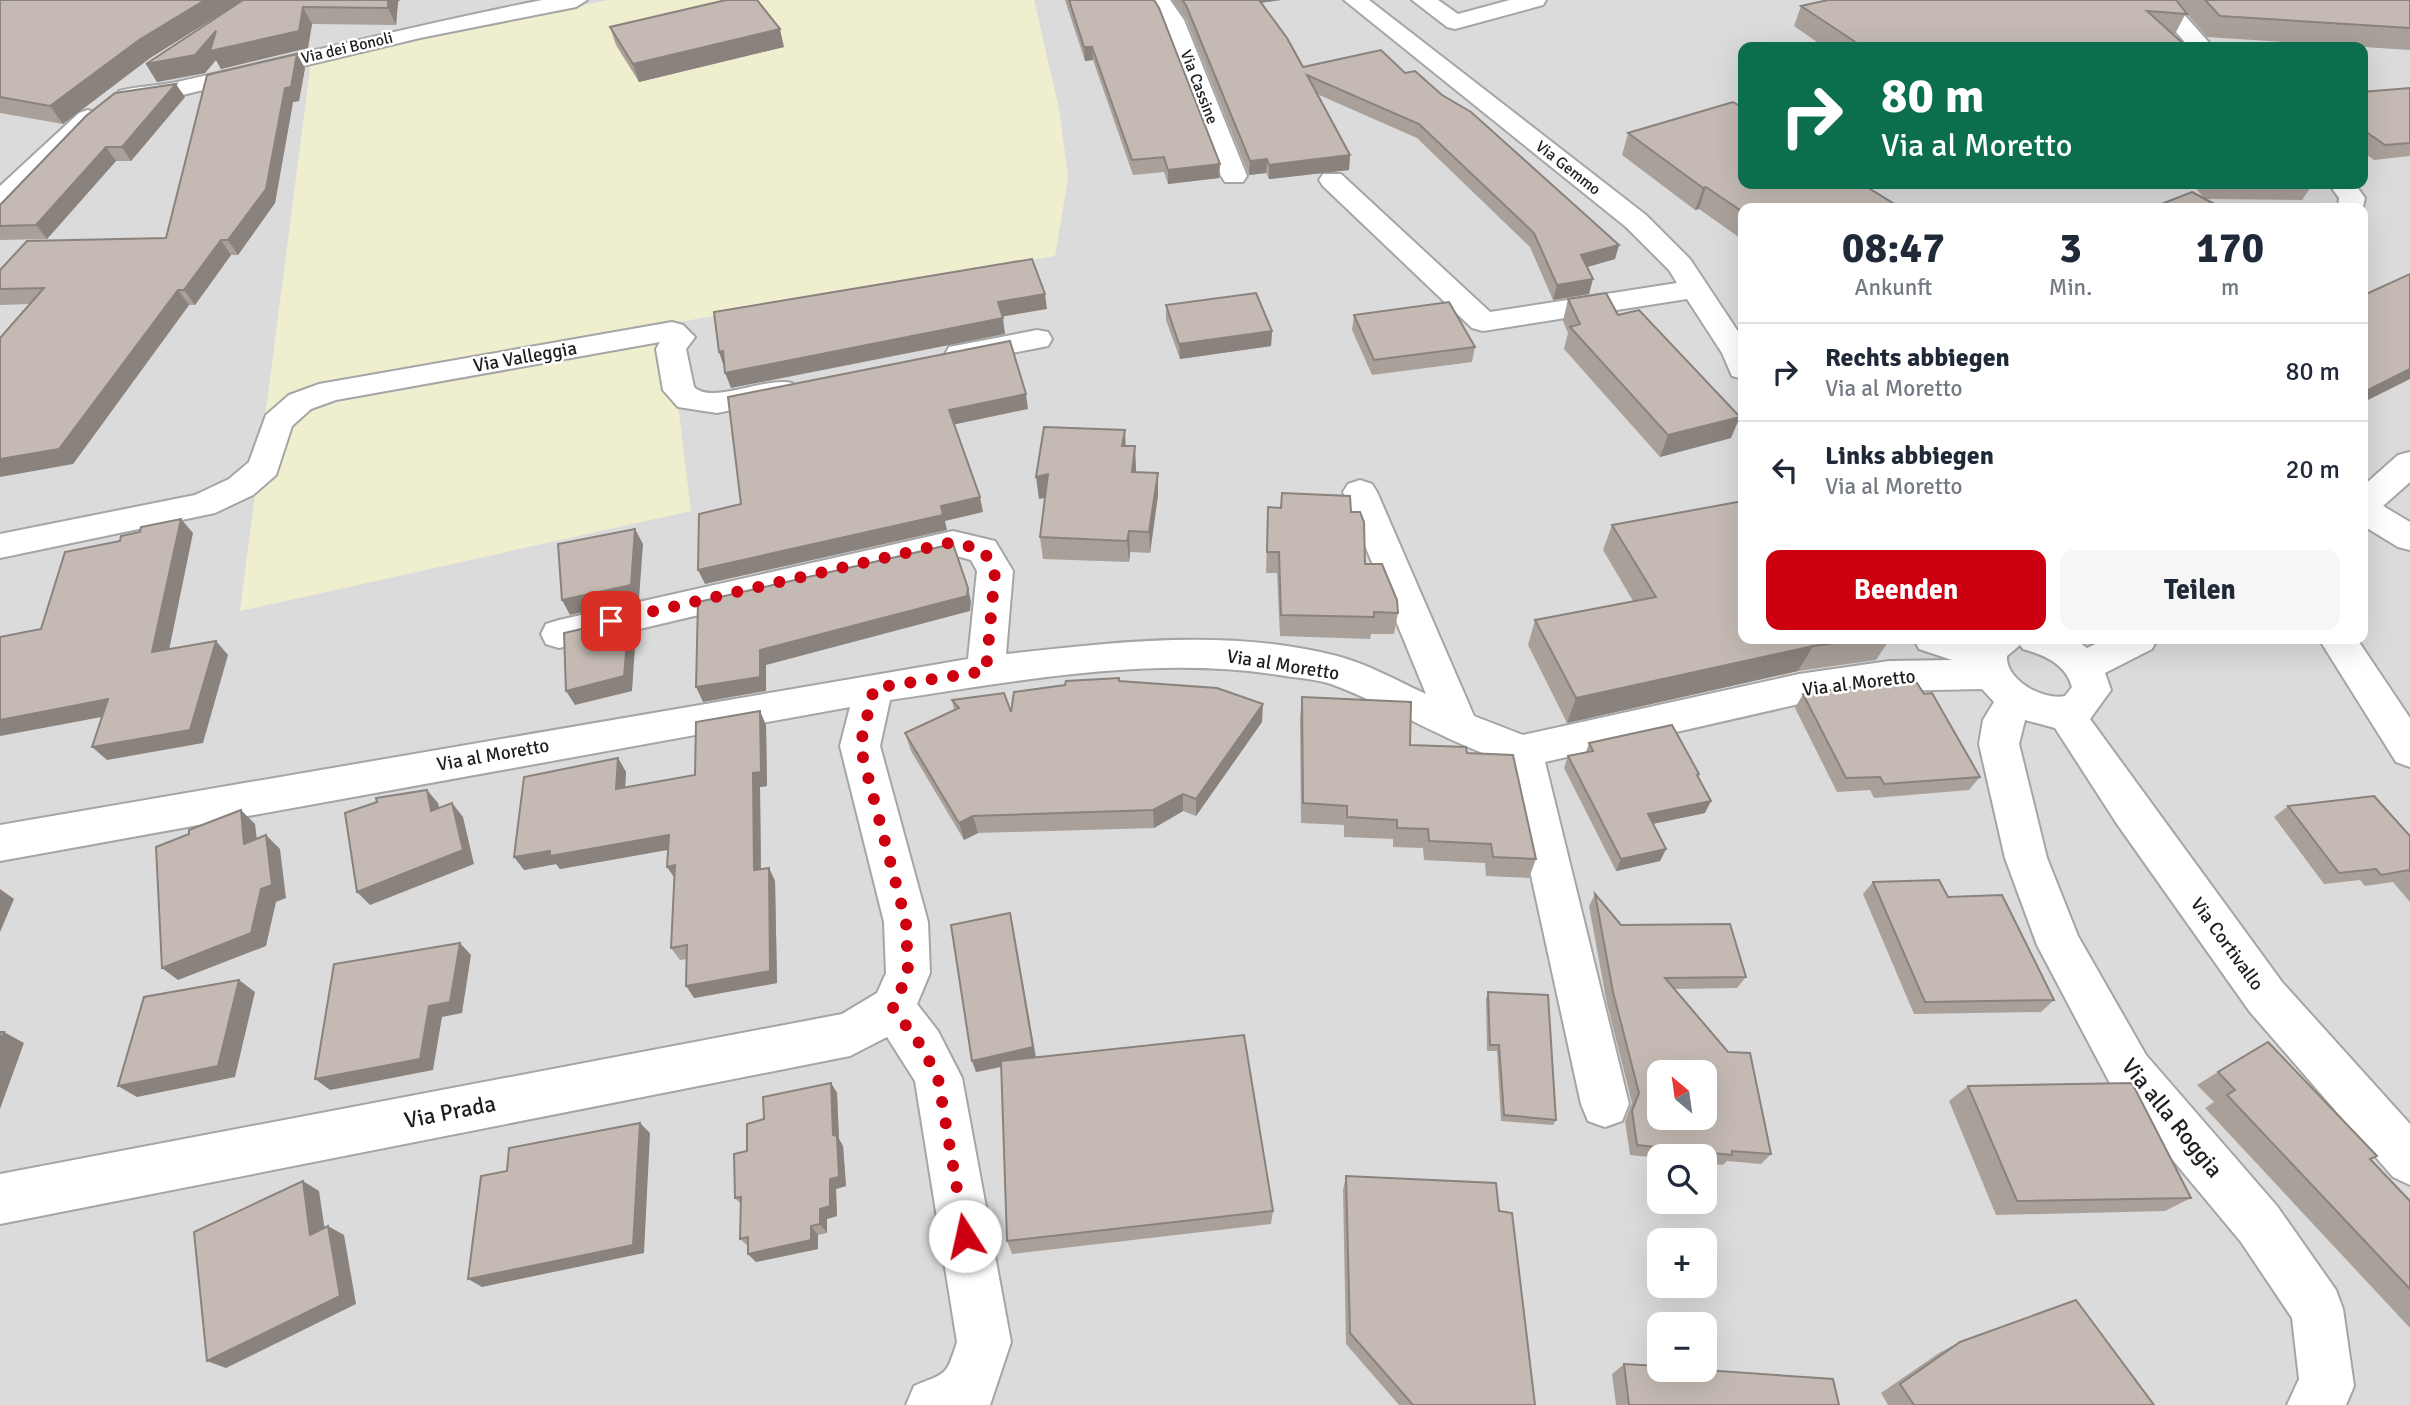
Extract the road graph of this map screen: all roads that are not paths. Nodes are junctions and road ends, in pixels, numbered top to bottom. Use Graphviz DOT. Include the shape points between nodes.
graph roads {
  1 [pos="576,0"];
  2 [pos="1159,0"];
  3 [pos="1355,0"];
  4 [pos="1423,0"];
  5 [pos="1535,0"];
  6 [pos="2159,0"];
  7 [pos="2197,42"];
  8 [pos="160,65"];
  9 [pos="118,97"];
  10 [pos="69,135"];
  11 [pos="12,156"];
  12 [pos="1234,176"];
  13 [pos="1332,180"];
  14 [pos="0,201"];
  15 [pos="1696,289"];
  16 [pos="1037,339"];
  17 [pos="1738,356"];
  18 [pos="930,360"];
  19 [pos="810,385"];
  20 [pos="2410,463"];
  21 [pos="1360,492"];
  22 [pos="2368,502"];
  23 [pos="2368,512"];
  24 [pos="2410,538"];
  25 [pos="0,545"];
  26 [pos="559,634"];
  27 [pos="1944,644"];
  28 [pos="2052,644"];
  29 [pos="2129,644"];
  30 [pos="2341,644"];
  31 [pos="2083,667"];
  32 [pos="2000,668"];
  33 [pos="986,671"];
  34 [pos="874,688"];
  35 [pos="2066,711"];
  36 [pos="1458,725"];
  37 [pos="1523,751"];
  38 [pos="2410,751"];
  39 [pos="0,843"];
  40 [pos="893,1008"];
  41 [pos="1605,1104"];
  42 [pos="2410,1160"];
  43 [pos="0,1199"];
  44 [pos="933,1405"];
  45 [pos="2314,1405"];
  1 -- 9 [label="street, Via dei Bonoli" via="407,34 174,90"];
  2 -- 12 [label="street, Via Cassine" via="1173,20"];
  3 -- 15 [label="street, Via Gemmo" via="1636,221 1680,265"];
  4 -- 5 [label="street" via="1455,22"];
  6 -- 7 [label="street"];
  8 -- 9 [label="street"];
  9 -- 10 [label="street"];
  10 -- 11 [label="street"];
  10 -- 14 [label="street"];
  13 -- 15 [label="street" via="1483,323"];
  15 -- 17 [label="street, Via Gemmo"];
  16 -- 18 [label="street"];
  19 -- 25 [label="street, Via Valleggia" via="717,403 689,400 679,390 671,349 680,337 672,331 330,391 300,401 277,422 264,467 241,487 203,505"];
  20 -- 22 [label="street"];
  21 -- 36 [label="street"];
  23 -- 24 [label="street"];
  26 -- 33 [label="street" via="953,542 983,550 995,571"];
  27 -- 32 [label="street"];
  28 -- 31 [label="street"];
  29 -- 31 [label="street"];
  30 -- 38 [label="street"];
  31 -- 35 [label="street" via="2092,690 2079,708"];
  32 -- 35 [label="street" via="2034,708"];
  32 -- 37 [label="street, Via al Moretto" via="1889,676 1800,689"];
  32 -- 45 [label="street, Via alla Roggia" via="1999,744 2026,858 2059,944 2129,1071 2259,1224 2316,1309 2328,1386"];
  33 -- 34 [label="street, Via al Moretto"];
  33 -- 36 [label="street, Via al Moretto" via="1149,653 1242,654 1336,670"];
  34 -- 39 [label="street, Via al Moretto"];
  34 -- 40 [label="street" via="860,746 906,922 908,973"];
  35 -- 42 [label="street, Via Cortivallo" via="2079,736 2266,998"];
  36 -- 37 [label="street, Via al Moretto"];
  37 -- 41 [label="street"];
  40 -- 43 [label="street, Via Prada" via="850,1034"];
  40 -- 44 [label="street" via="938,1078 984,1342 970,1387 955,1400"];
}
